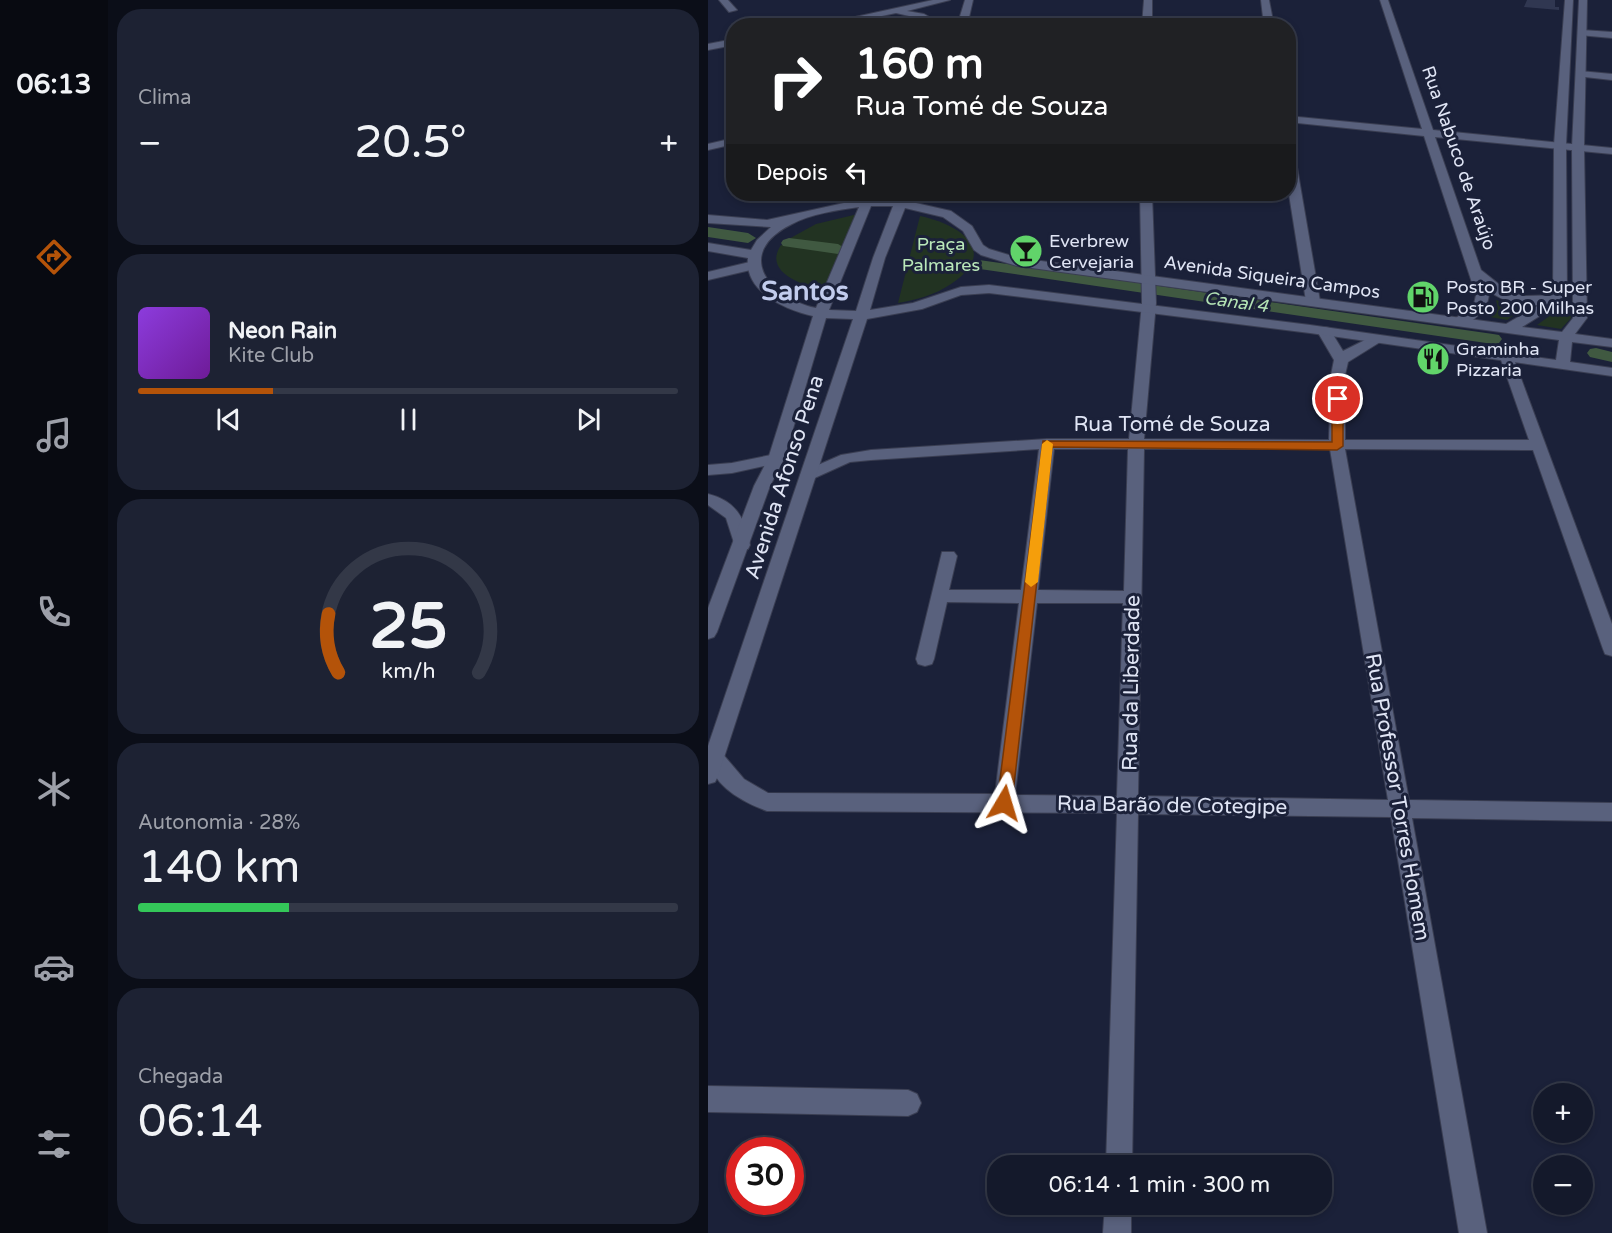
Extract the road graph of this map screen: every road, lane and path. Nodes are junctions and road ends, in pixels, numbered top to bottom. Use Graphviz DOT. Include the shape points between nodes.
graph roads {
  1 [pos="723,0"];
  2 [pos="945,0"];
  3 [pos="969,0"];
  4 [pos="1148,0"];
  5 [pos="1265,0"];
  6 [pos="1384,0"];
  7 [pos="1569,0"];
  8 [pos="1583,0"];
  9 [pos="732,10"];
  10 [pos="884,12"];
  11 [pos="856,18"];
  12 [pos="922,18"];
  13 [pos="938,18"];
  14 [pos="965,18"];
  15 [pos="1147,18"];
  16 [pos="1268,18"];
  17 [pos="1582,33"];
  18 [pos="1612,35"];
  19 [pos="726,44"];
  20 [pos="708,47"];
  21 [pos="1580,74"];
  22 [pos="1612,77"];
  23 [pos="1296,120"];
  24 [pos="1430,132"];
  25 [pos="726,143"];
  26 [pos="1560,145"];
  27 [pos="708,147"];
  28 [pos="1578,147"];
  29 [pos="1612,151"];
  30 [pos="1296,198"];
  31 [pos="857,201"];
  32 [pos="867,201"];
  33 [pos="901,201"];
  34 [pos="910,201"];
  35 [pos="1146,201"];
  36 [pos="708,219"];
  37 [pos="783,224"];
  38 [pos="708,247"];
  39 [pos="756,257"];
  40 [pos="1476,270"];
  41 [pos="708,276"];
  42 [pos="1120,278"];
  43 [pos="1150,282"];
  44 [pos="1560,299"];
  45 [pos="1111,301"];
  46 [pos="1313,301"];
  47 [pos="1149,306"];
  48 [pos="821,313"];
  49 [pos="862,315"];
  50 [pos="1461,321"];
  51 [pos="1324,331"];
  52 [pos="1510,331"];
  53 [pos="1378,339"];
  54 [pos="1566,340"];
  55 [pos="1612,343"];
  56 [pos="1507,355"];
  57 [pos="1341,360"];
  58 [pos="1564,363"];
  59 [pos="1612,372"];
  60 [pos="1047,444"];
  61 [pos="1136,444"];
  62 [pos="1539,445"];
  63 [pos="1337,446"];
  64 [pos="776,459"];
  65 [pos="732,468"];
  66 [pos="708,470"];
  67 [pos="808,476"];
  68 [pos="709,495"];
  69 [pos="742,545"];
  70 [pos="948,556"];
  71 [pos="939,596"];
  72 [pos="1030,597"];
  73 [pos="1132,597"];
  74 [pos="708,632"];
  75 [pos="1612,649"];
  76 [pos="926,660"];
  77 [pos="711,767"];
  78 [pos="1004,803"];
  79 [pos="1129,805"];
  80 [pos="1399,807"];
  81 [pos="1612,812"];
  82 [pos="708,1099"];
  83 [pos="908,1103"];
  84 [pos="1119,1155"];
  85 [pos="1118,1215"];
  86 [pos="1117,1233"];
  87 [pos="1473,1233"];
  1 -- 9 [label="street"];
  2 -- 10 [label="street"];
  2 -- 13 [label="street"];
  3 -- 14 [label="street"];
  4 -- 15 [label="street"];
  5 -- 16 [label="street"];
  6 -- 24 [label="street, Rua Nabuco de Araújo"];
  7 -- 26 [label="street"];
  8 -- 17 [label="street"];
  10 -- 11 [label="street"];
  10 -- 12 [label="street"];
  17 -- 18 [label="street"];
  17 -- 21 [label="street"];
  19 -- 20 [label="street"];
  21 -- 22 [label="street"];
  21 -- 28 [label="street"];
  23 -- 24 [label="street"];
  24 -- 26 [label="street"];
  24 -- 40 [label="street, Rua Nabuco de Araújo"];
  25 -- 27 [label="street"];
  26 -- 28 [label="street"];
  26 -- 44 [label="street"];
  28 -- 29 [label="street"];
  28 -- 54 [label="street" via="1580,318"];
  30 -- 46 [label="street"];
  31 -- 37 [label="street, Avenida Siqueira Campos"];
  32 -- 48 [label="street, Avenida Afonso Pena"];
  33 -- 49 [label="street, Avenida Afonso Pena"];
  34 -- 42 [label="street, Avenida Siqueira Campos" via="958,221 975,237 978,247 994,256"];
  35 -- 43 [label="street"];
  36 -- 37 [label="street, Avenida Siqueira Campos"];
  37 -- 39 [label="street" via="765,238"];
  38 -- 39 [label="street"];
  39 -- 41 [label="street"];
  39 -- 48 [label="street" via="757,278 766,289 780,299"];
  40 -- 44 [label="street" via="1504,296 1533,301"];
  40 -- 50 [label="street, Rua Nabuco de Araújo" via="1483,301"];
  42 -- 43 [label="street, Avenida Siqueira Campos"];
  42 -- 45 [label="street"];
  43 -- 46 [label="street, Avenida Siqueira Campos"];
  43 -- 47 [label="street, Rua da Liberdade"];
  44 -- 52 [label="street"];
  45 -- 47 [label="street"];
  45 -- 49 [label="street" via="989,289 963,291 891,312"];
  46 -- 50 [label="street, Avenida Siqueira Campos"];
  47 -- 51 [label="street"];
  47 -- 61 [label="street, Rua da Liberdade"];
  48 -- 49 [label="street"];
  48 -- 64 [label="street, Avenida Afonso Pena"];
  49 -- 67 [label="street, Avenida Afonso Pena"];
  50 -- 52 [label="street, Avenida Siqueira Campos"];
  51 -- 53 [label="street"];
  51 -- 57 [label="street"];
  52 -- 54 [label="street, Avenida Siqueira Campos"];
  52 -- 56 [label="street"];
  53 -- 56 [label="street"];
  53 -- 57 [label="street"];
  54 -- 55 [label="street, Avenida Siqueira Campos"];
  54 -- 58 [label="street"];
  56 -- 58 [label="street"];
  56 -- 62 [label="street"];
  57 -- 63 [label="street, Rua Professor Torres Homem"];
  58 -- 59 [label="street"];
  60 -- 61 [label="street, Rua Tomé de Souza"];
  60 -- 67 [label="street, Rua Tomé de Souza" via="847,458"];
  60 -- 72 [label="street"];
  61 -- 63 [label="street, Rua Tomé de Souza"];
  61 -- 73 [label="street, Rua da Liberdade"];
  62 -- 63 [label="street, Rua Tomé de Souza"];
  62 -- 75 [label="street"];
  63 -- 80 [label="street, Rua Professor Torres Homem"];
  64 -- 65 [label="street"];
  64 -- 69 [label="street, Avenida Afonso Pena" via="762,486"];
  65 -- 66 [label="street"];
  65 -- 68 [label="street" via="713,477"];
  67 -- 77 [label="street, Avenida Afonso Pena"];
  68 -- 69 [label="street" via="737,520"];
  69 -- 74 [label="street, Avenida Afonso Pena"];
  70 -- 71 [label="street"];
  71 -- 72 [label="street"];
  71 -- 76 [label="street"];
  72 -- 73 [label="street"];
  72 -- 78 [label="street"];
  73 -- 79 [label="street, Rua da Liberdade"];
  77 -- 78 [label="street, Rua Barão de Cotegipe" via="746,793 767,802"];
  78 -- 79 [label="street, Rua Barão de Cotegipe"];
  79 -- 80 [label="street, Rua Barão de Cotegipe"];
  79 -- 84 [label="street, Rua da Liberdade"];
  80 -- 81 [label="street, Rua Barão de Cotegipe"];
  80 -- 87 [label="street, Rua Professor Torres Homem"];
  82 -- 83 [label="street"];
  85 -- 86 [label="street"];
}
